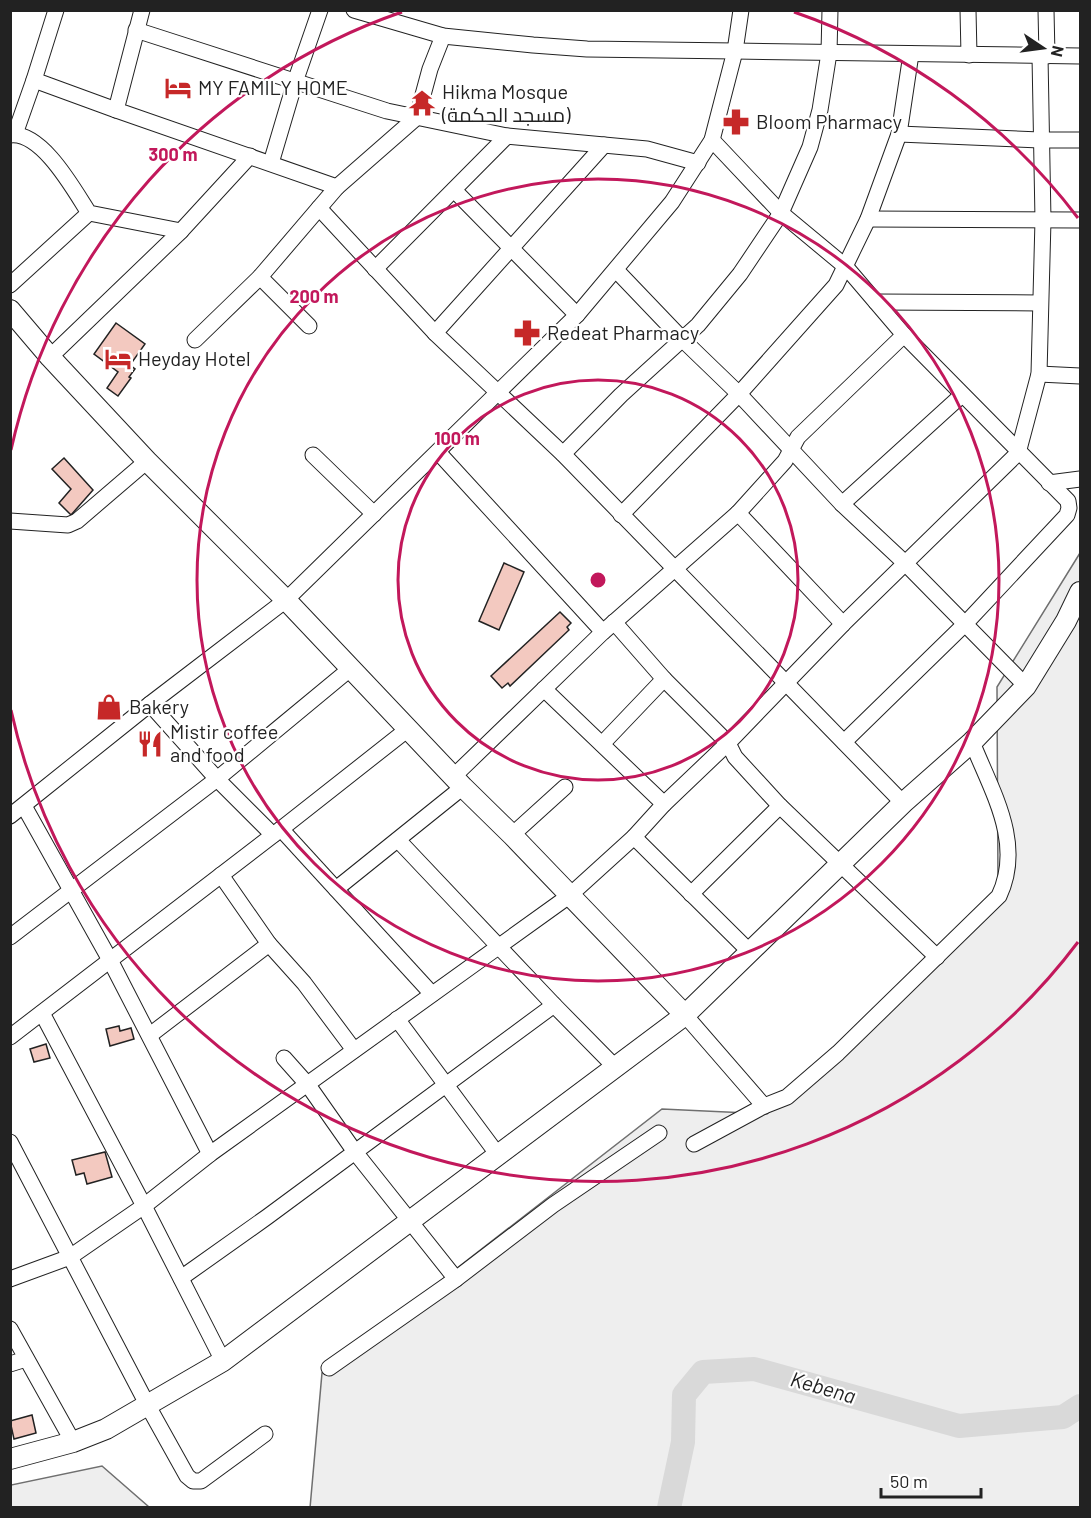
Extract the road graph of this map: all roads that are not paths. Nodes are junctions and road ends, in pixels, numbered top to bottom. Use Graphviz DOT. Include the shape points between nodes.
graph roads {
  1 [pos="56,10"];
  2 [pos="142,10"];
  3 [pos="320,10"];
  4 [pos="354,10"];
  5 [pos="741,10"];
  6 [pos="830,10"];
  7 [pos="968,10"];
  8 [pos="1046,10"];
  9 [pos="136,30"];
  10 [pos="443,36"];
  11 [pos="735,51"];
  12 [pos="829,53"];
  13 [pos="912,54"];
  14 [pos="969,55"];
  15 [pos="1043,56"];
  16 [pos="1080,56"];
  17 [pos="34,80"];
  18 [pos="295,82"];
  19 [pos="116,110"];
  20 [pos="417,117"];
  21 [pos="13,134"];
  22 [pos="898,134"];
  23 [pos="507,136"];
  24 [pos="712,140"];
  25 [pos="1040,140"];
  26 [pos="1080,140"];
  27 [pos="604,145"];
  28 [pos="250,156"];
  29 [pos="698,163"];
  30 [pos="271,164"];
  31 [pos="337,187"];
  32 [pos="454,190"];
  33 [pos="319,208"];
  34 [pos="89,213"];
  35 [pos="782,213"];
  36 [pos="868,219"];
  37 [pos="1043,220"];
  38 [pos="1080,220"];
  39 [pos="181,231"];
  40 [pos="513,248"];
  41 [pos="846,267"];
  42 [pos="375,269"];
  43 [pos="616,270"];
  44 [pos="260,277"];
  45 [pos="10,285"];
  46 [pos="876,302"];
  47 [pos="1040,303"];
  48 [pos="10,310"];
  49 [pos="577,315"];
  50 [pos="309,326"];
  51 [pos="435,333"];
  52 [pos="904,335"];
  53 [pos="682,339"];
  54 [pos="195,340"];
  55 [pos="50,357"];
  56 [pos="1039,374"];
  57 [pos="1080,376"];
  58 [pos="498,392"];
  59 [pos="739,394"];
  60 [pos="962,394"];
  61 [pos="790,450"];
  62 [pos="438,452"];
  63 [pos="1018,453"];
  64 [pos="313,454"];
  65 [pos="563,454"];
  66 [pos="147,461"];
  67 [pos="1080,479"];
  68 [pos="1049,483"];
  69 [pos="842,504"];
  70 [pos="738,513"];
  71 [pos="374,514"];
  72 [pos="621,515"];
  73 [pos="10,521"];
  74 [pos="905,563"];
  75 [pos="674,568"];
  76 [pos="1080,592"];
  77 [pos="286,600"];
  78 [pos="966,623"];
  79 [pos="843,624"];
  80 [pos="608,627"];
  81 [pos="350,669"];
  82 [pos="664,679"];
  83 [pos="787,683"];
  84 [pos="1026,686"];
  85 [pos="544,690"];
  86 [pos="150,704"];
  87 [pos="408,729"];
  88 [pos="844,742"];
  89 [pos="972,742"];
  90 [pos="728,743"];
  91 [pos="602,744"];
  92 [pos="217,779"];
  93 [pos="458,782"];
  94 [pos="565,787"];
  95 [pos="903,803"];
  96 [pos="663,804"];
  97 [pos="24,806"];
  98 [pos="780,806"];
  99 [pos="10,816"];
  100 [pos="277,832"];
  101 [pos="512,835"];
  102 [pos="634,837"];
  103 [pos="398,840"];
  104 [pos="840,864"];
  105 [pos="221,875"];
  106 [pos="72,889"];
  107 [pos="336,889"];
  108 [pos="691,894"];
  109 [pos="569,896"];
  110 [pos="10,937"];
  111 [pos="269,944"];
  112 [pos="498,947"];
  113 [pos="751,952"];
  114 [pos="938,957"];
  115 [pos="110,960"];
  116 [pos="432,994"];
  117 [pos="554,1005"];
  118 [pos="42,1013"];
  119 [pos="685,1015"];
  120 [pos="397,1019"];
  121 [pos="150,1035"];
  122 [pos="10,1037"];
  123 [pos="354,1050"];
  124 [pos="284,1058"];
  125 [pos="616,1068"];
  126 [pos="446,1084"];
  127 [pos="308,1085"];
  128 [pos="764,1106"];
  129 [pos="659,1133"];
  130 [pos="10,1142"];
  131 [pos="694,1144"];
  132 [pos="355,1152"];
  133 [pos="210,1154"];
  134 [pos="498,1155"];
  135 [pos="144,1206"];
  136 [pos="410,1220"];
  137 [pos="70,1257"];
  138 [pos="181,1278"];
  139 [pos="10,1279"];
  140 [pos="456,1279"];
  141 [pos="10,1329"];
  142 [pos="26,1359"];
  143 [pos="223,1361"];
  144 [pos="10,1364"];
  145 [pos="329,1368"];
  146 [pos="148,1406"];
  147 [pos="265,1434"];
  148 [pos="73,1442"];
  149 [pos="10,1459"];
  1 -- 17 [label="street"];
  2 -- 9 [label="street"];
  3 -- 18 [label="street"];
  4 -- 10 [label="street"];
  5 -- 11 [label="street"];
  6 -- 12 [label="street"];
  7 -- 14 [label="street"];
  8 -- 15 [label="street"];
  9 -- 18 [label="street"];
  9 -- 19 [label="street"];
  10 -- 11 [label="street" via="588,49"];
  10 -- 20 [label="street" via="429,69"];
  11 -- 12 [label="street"];
  11 -- 24 [label="street"];
  12 -- 13 [label="street"];
  12 -- 35 [label="street" via="810,147"];
  13 -- 14 [label="street"];
  13 -- 22 [label="street"];
  14 -- 15 [label="street"];
  15 -- 16 [label="street"];
  15 -- 25 [label="street"];
  17 -- 19 [label="street"];
  17 -- 21 [label="street"];
  18 -- 20 [label="street"];
  18 -- 30 [label="street"];
  19 -- 28 [label="street"];
  20 -- 23 [label="street"];
  20 -- 31 [label="street"];
  21 -- 34 [label="street" via="51,156"];
  22 -- 25 [label="street"];
  22 -- 36 [label="street"];
  23 -- 27 [label="street"];
  23 -- 32 [label="street"];
  24 -- 29 [label="street"];
  24 -- 35 [label="street"];
  25 -- 26 [label="street"];
  25 -- 37 [label="street"];
  27 -- 29 [label="street" via="647,149"];
  27 -- 40 [label="street"];
  28 -- 30 [label="street"];
  28 -- 39 [label="street"];
  29 -- 43 [label="street" via="672,202"];
  30 -- 31 [label="street"];
  31 -- 33 [label="street"];
  32 -- 40 [label="street"];
  32 -- 42 [label="street"];
  33 -- 42 [label="street"];
  33 -- 44 [label="street"];
  34 -- 39 [label="street"];
  34 -- 45 [label="street"];
  35 -- 41 [label="street"];
  35 -- 53 [label="street" via="740,274"];
  36 -- 37 [label="street"];
  36 -- 41 [label="street"];
  37 -- 38 [label="street"];
  37 -- 47 [label="street"];
  39 -- 55 [label="street"];
  40 -- 49 [label="street"];
  40 -- 51 [label="street"];
  41 -- 46 [label="street"];
  41 -- 59 [label="street" via="836,285"];
  42 -- 51 [label="street"];
  43 -- 49 [label="street"];
  43 -- 53 [label="street"];
  44 -- 50 [label="street"];
  44 -- 54 [label="street"];
  46 -- 47 [label="street"];
  46 -- 52 [label="street"];
  47 -- 56 [label="street"];
  48 -- 55 [label="main road"];
  49 -- 58 [label="street"];
  51 -- 58 [label="street"];
  52 -- 60 [label="street"];
  52 -- 61 [label="street"];
  53 -- 59 [label="street"];
  53 -- 65 [label="street"];
  55 -- 66 [label="main road"];
  56 -- 57 [label="street"];
  56 -- 63 [label="street"];
  58 -- 62 [label="street"];
  58 -- 65 [label="street"];
  59 -- 61 [label="street"];
  59 -- 72 [label="street"];
  60 -- 63 [label="street"];
  60 -- 69 [label="street"];
  61 -- 69 [label="street"];
  61 -- 70 [label="street" via="785,461"];
  62 -- 71 [label="street"];
  62 -- 80 [label="street"];
  63 -- 68 [label="street"];
  63 -- 74 [label="street"];
  64 -- 71 [label="street"];
  65 -- 72 [label="street"];
  66 -- 73 [label="street" via="68,525"];
  66 -- 77 [label="main road"];
  67 -- 68 [label="street"];
  68 -- 78 [label="street" via="1068,501 1067,515"];
  69 -- 74 [label="street"];
  70 -- 75 [label="street"];
  70 -- 79 [label="street"];
  71 -- 77 [label="street"];
  72 -- 75 [label="street"];
  74 -- 78 [label="street"];
  74 -- 79 [label="street"];
  75 -- 80 [label="street"];
  75 -- 83 [label="street"];
  76 -- 84 [label="main road"];
  77 -- 81 [label="main road"];
  77 -- 86 [label="street"];
  78 -- 84 [label="street"];
  78 -- 88 [label="street"];
  79 -- 83 [label="street"];
  80 -- 82 [label="street"];
  80 -- 85 [label="street"];
  81 -- 87 [label="main road"];
  81 -- 92 [label="street"];
  82 -- 90 [label="street"];
  82 -- 91 [label="street"];
  83 -- 88 [label="street"];
  83 -- 90 [label="street"];
  84 -- 89 [label="main road"];
  85 -- 91 [label="street"];
  85 -- 93 [label="street"];
  86 -- 92 [label="street"];
  86 -- 97 [label="street"];
  87 -- 93 [label="main road"];
  87 -- 100 [label="street"];
  88 -- 95 [label="street"];
  89 -- 95 [label="main road"];
  89 -- 114 [label="street" via="1004,821 1009,861 1006,880 999,896"];
  90 -- 96 [label="street"];
  90 -- 98 [label="street" via="735,757"];
  91 -- 96 [label="street"];
  92 -- 100 [label="street"];
  92 -- 106 [label="street"];
  93 -- 101 [label="main road"];
  93 -- 103 [label="street"];
  94 -- 101 [label="street"];
  95 -- 104 [label="main road"];
  96 -- 102 [label="street"];
  97 -- 99 [label="street"];
  97 -- 106 [label="street"];
  98 -- 104 [label="street"];
  98 -- 108 [label="street"];
  100 -- 105 [label="street"];
  100 -- 107 [label="street"];
  101 -- 109 [label="main road"];
  102 -- 108 [label="street"];
  102 -- 109 [label="street"];
  103 -- 107 [label="street"];
  103 -- 112 [label="street"];
  104 -- 113 [label="main road"];
  104 -- 114 [label="street"];
  105 -- 111 [label="street"];
  105 -- 115 [label="street"];
  106 -- 110 [label="street"];
  106 -- 115 [label="street"];
  107 -- 116 [label="street"];
  108 -- 113 [label="street"];
  109 -- 112 [label="street"];
  109 -- 119 [label="main road"];
  111 -- 121 [label="street"];
  111 -- 123 [label="street"];
  112 -- 116 [label="street"];
  112 -- 117 [label="street"];
  113 -- 119 [label="main road"];
  114 -- 128 [label="street" via="795,1090"];
  115 -- 118 [label="street"];
  115 -- 121 [label="street"];
  116 -- 120 [label="street"];
  117 -- 125 [label="street"];
  117 -- 126 [label="street"];
  118 -- 122 [label="street"];
  118 -- 135 [label="street"];
  119 -- 125 [label="main road"];
  119 -- 128 [label="street"];
  120 -- 123 [label="street"];
  120 -- 126 [label="street"];
  121 -- 133 [label="street"];
  123 -- 127 [label="street"];
  124 -- 127 [label="street"];
  125 -- 134 [label="main road"];
  126 -- 132 [label="street"];
  126 -- 134 [label="street"];
  127 -- 132 [label="street"];
  127 -- 133 [label="street"];
  128 -- 131 [label="street"];
  129 -- 140 [label="street" via="553,1205"];
  130 -- 137 [label="street"];
  132 -- 136 [label="street"];
  132 -- 138 [label="street"];
  133 -- 135 [label="street"];
  134 -- 136 [label="main road"];
  135 -- 137 [label="street"];
  135 -- 138 [label="street"];
  136 -- 140 [label="street"];
  136 -- 143 [label="main road"];
  137 -- 139 [label="street"];
  137 -- 146 [label="street"];
  138 -- 143 [label="street"];
  140 -- 145 [label="street"];
  141 -- 142 [label="street"];
  142 -- 144 [label="street"];
  142 -- 148 [label="street"];
  143 -- 146 [label="main road"];
  146 -- 147 [label="street" via="187,1476 193,1480 201,1481"];
  146 -- 148 [label="main road"];
  148 -- 149 [label="main road"];
}
